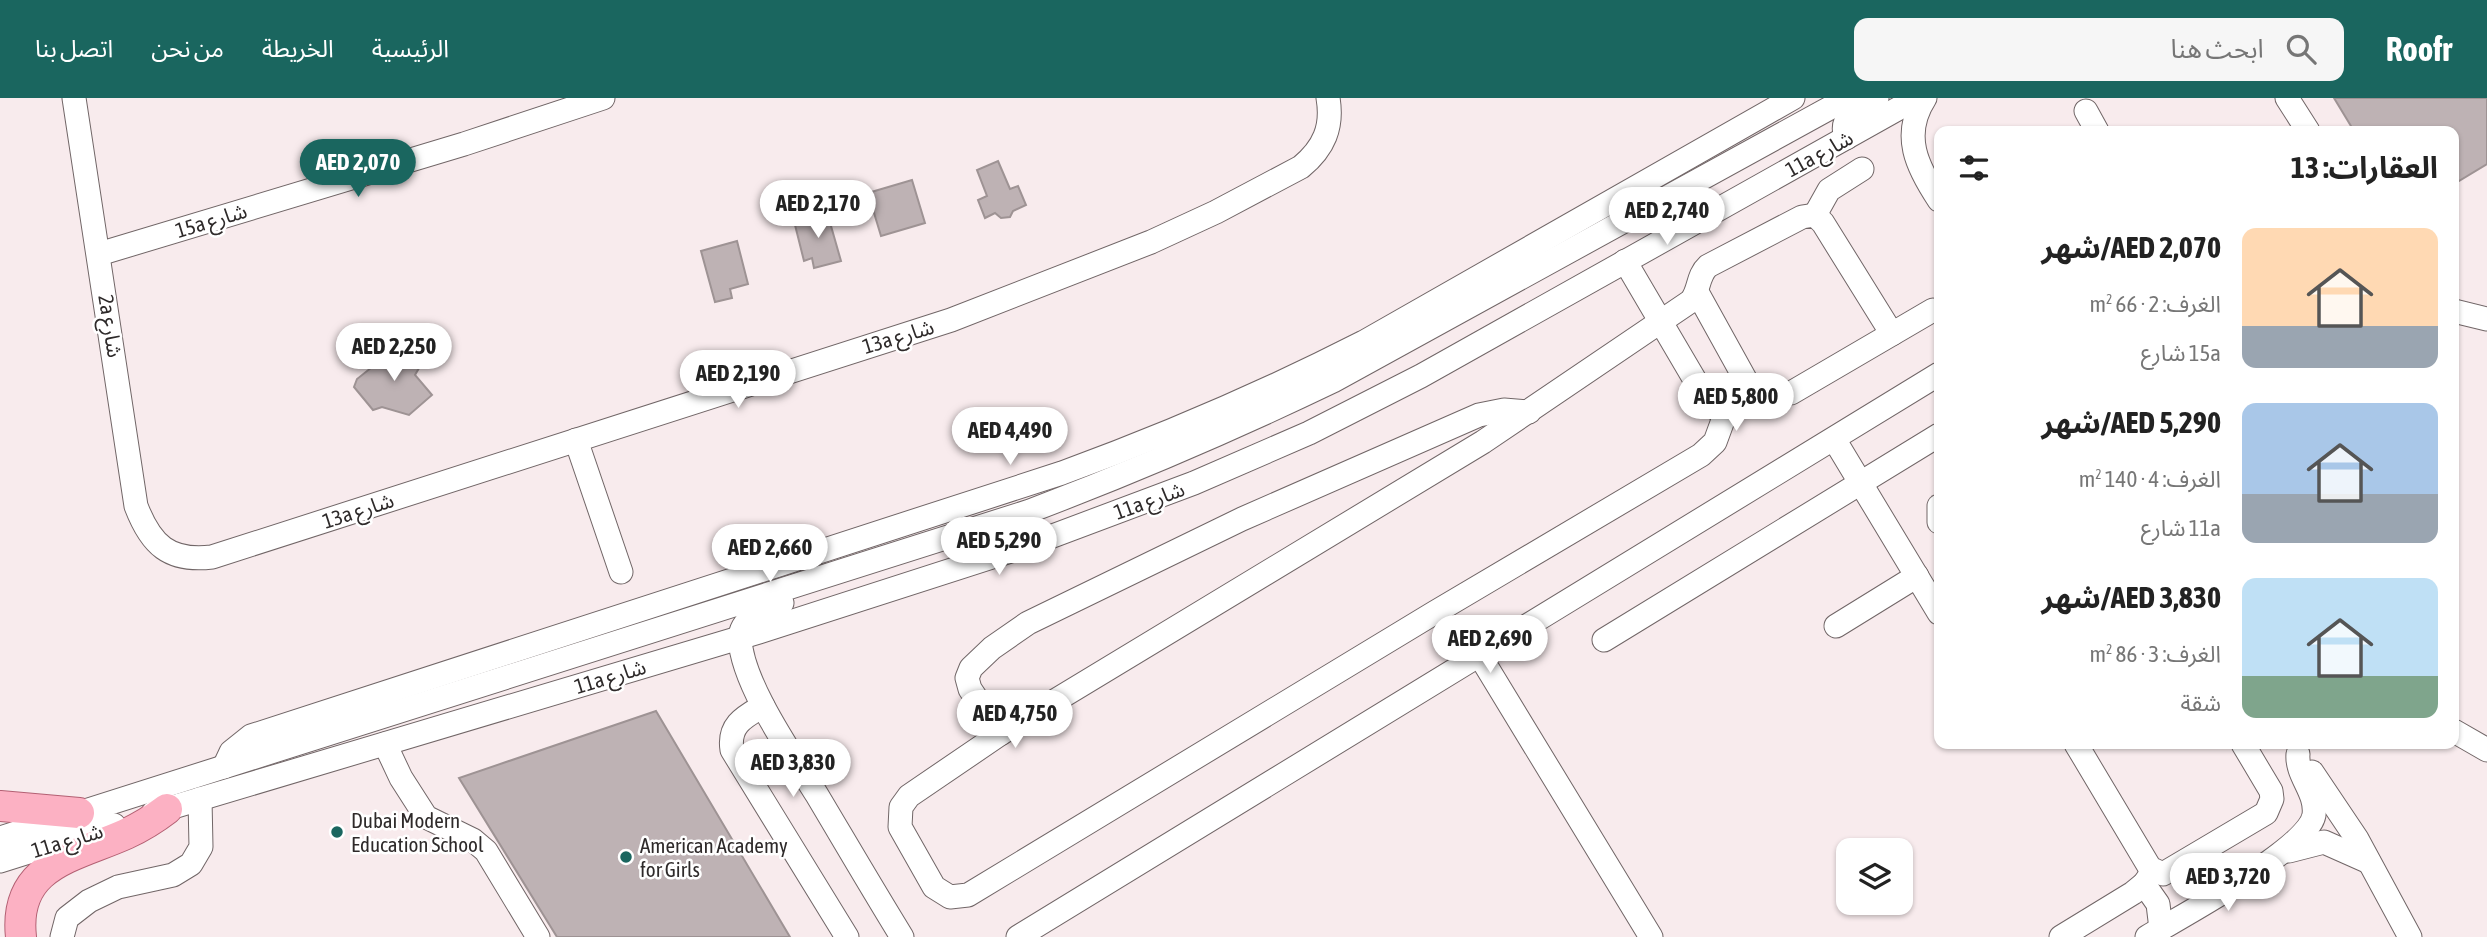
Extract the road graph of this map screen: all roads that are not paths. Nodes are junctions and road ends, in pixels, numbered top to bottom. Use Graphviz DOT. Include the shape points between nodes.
graph roads {
  1 [pos="74,98"];
  2 [pos="603,98"];
  3 [pos="1328,98"];
  4 [pos="1793,98"];
  5 [pos="1848,98"];
  6 [pos="1877,98"];
  7 [pos="1917,98"];
  8 [pos="1925,98"];
  9 [pos="2287,98"];
  10 [pos="2085,111"];
  11 [pos="2094,126"];
  12 [pos="2305,126"];
  13 [pos="1783,133"];
  14 [pos="1846,138"];
  15 [pos="1862,169"];
  16 [pos="1934,192"];
  17 [pos="1815,215"];
  18 [pos="99,254"];
  19 [pos="1625,261"];
  20 [pos="1502,264"];
  21 [pos="1536,269"];
  22 [pos="1697,292"];
  23 [pos="1933,310"];
  24 [pos="2459,312"];
  25 [pos="2487,318"];
  26 [pos="1661,323"];
  27 [pos="1892,334"];
  28 [pos="1485,340"];
  29 [pos="1934,377"];
  30 [pos="1791,393"];
  31 [pos="1529,412"];
  32 [pos="1726,412"];
  33 [pos="1934,438"];
  34 [pos="1834,439"];
  35 [pos="576,440"];
  36 [pos="1860,483"];
  37 [pos="161,547"];
  38 [pos="852,568"];
  39 [pos="621,572"];
  40 [pos="1917,576"];
  41 [pos="1934,605"];
  42 [pos="1836,626"];
  43 [pos="740,637"];
  44 [pos="1604,640"];
  45 [pos="1480,656"];
  46 [pos="763,706"];
  47 [pos="1000,734"];
  48 [pos="2459,734"];
  49 [pos="385,744"];
  50 [pos="2079,749"];
  51 [pos="2246,749"];
  52 [pos="2295,749"];
  53 [pos="2487,750"];
  54 [pos="224,767"];
  55 [pos="200,799"];
  56 [pos="0,806"];
  57 [pos="167,809"];
  58 [pos="79,813"];
  59 [pos="0,838"];
  60 [pos="2286,852"];
  61 [pos="0,861"];
  62 [pos="2369,862"];
  63 [pos="2148,878"];
  64 [pos="2154,933"];
  65 [pos="21,937"];
  66 [pos="62,937"];
  67 [pos="538,937"];
  68 [pos="847,937"];
  69 [pos="902,937"];
  70 [pos="1018,937"];
  71 [pos="1651,937"];
  72 [pos="2061,937"];
  73 [pos="2410,937"];
  1 -- 18 [label="street, 2a شارع"];
  2 -- 18 [label="street, 15a شارع"];
  3 -- 35 [label="street, 13a شارع" via="1329,130 1314,157 1216,212 951,320"];
  4 -- 20 [label="street"];
  5 -- 13 [label="street, 11a شارع"];
  6 -- 14 [label="street" via="1846,118"];
  7 -- 14 [label="street, 11a شارع"];
  8 -- 16 [label="street" via="1914,123 1913,148 1920,171"];
  9 -- 12 [label="street"];
  10 -- 11 [label="street"];
  13 -- 21 [label="street, 11a شارع"];
  13 -- 28 [label="street" via="1784,146 1774,163 1509,310"];
  14 -- 19 [label="street, 11a شارع"];
  15 -- 17 [label="street" via="1829,190"];
  17 -- 22 [label="street" via="1802,217 1708,266 1700,275"];
  17 -- 27 [label="street"];
  18 -- 37 [label="street, 2a شارع" via="136,506 150,536"];
  19 -- 26 [label="street"];
  19 -- 28 [label="street, 11a شارع"];
  20 -- 21 [label="street"];
  20 -- 54 [label="street" via="1306,372 1125,450 251,736 231,752"];
  21 -- 38 [label="street, 11a شارع" via="1333,381 1183,450 1030,511"];
  22 -- 26 [label="street"];
  22 -- 32 [label="street" via="1749,386 1746,401"];
  23 -- 27 [label="street"];
  24 -- 25 [label="street"];
  26 -- 31 [label="street"];
  26 -- 32 [label="street" via="1709,404"];
  27 -- 30 [label="street"];
  28 -- 43 [label="street, 11a شارع" via="1320,427 1194,483 1026,546"];
  29 -- 34 [label="street"];
  31 -- 47 [label="street"];
  31 -- 47 [label="street" via="1479,415 1242,519 1028,623 986,653 967,678"];
  32 -- 47 [label="street" via="1715,442 1701,455 968,895 950,897 934,887 901,827 901,807 909,796"];
  33 -- 36 [label="street"];
  34 -- 36 [label="street"];
  34 -- 45 [label="street"];
  35 -- 37 [label="street, 13a شارع" via="212,558 177,556"];
  35 -- 39 [label="street"];
  36 -- 40 [label="street"];
  36 -- 44 [label="street"];
  38 -- 43 [label="street" via="832,584 754,615"];
  38 -- 54 [label="street, 11a شارع"];
  40 -- 41 [label="street"];
  40 -- 42 [label="street"];
  43 -- 46 [label="street"];
  43 -- 49 [label="street, 11a شارع"];
  45 -- 70 [label="street"];
  45 -- 71 [label="street"];
  46 -- 68 [label="street" via="735,726 732,750"];
  46 -- 69 [label="street"];
  48 -- 53 [label="street"];
  49 -- 55 [label="street, 11a شارع"];
  49 -- 67 [label="street" via="426,817 480,845"];
  50 -- 63 [label="street"];
  51 -- 63 [label="street" via="2271,791 2266,813 2168,873"];
  52 -- 60 [label="street" via="2315,811 2312,824"];
  52 -- 62 [label="street"];
  54 -- 58 [label="street, 11a شارع"];
  55 -- 57 [label="street, 11a شارع"];
  55 -- 66 [label="street" via="201,847 191,864 173,875 118,887 89,901 68,918"];
  56 -- 58 [label="main road"];
  57 -- 61 [label="street, 11a شارع"];
  57 -- 65 [label="main road" via="126,834 47,868 26,898"];
  58 -- 59 [label="street, 11a شارع"];
  60 -- 62 [label="street" via="2324,842"];
  60 -- 64 [label="street"];
  62 -- 73 [label="street"];
  63 -- 64 [label="street" via="2158,904"];
  63 -- 72 [label="street"];
}
